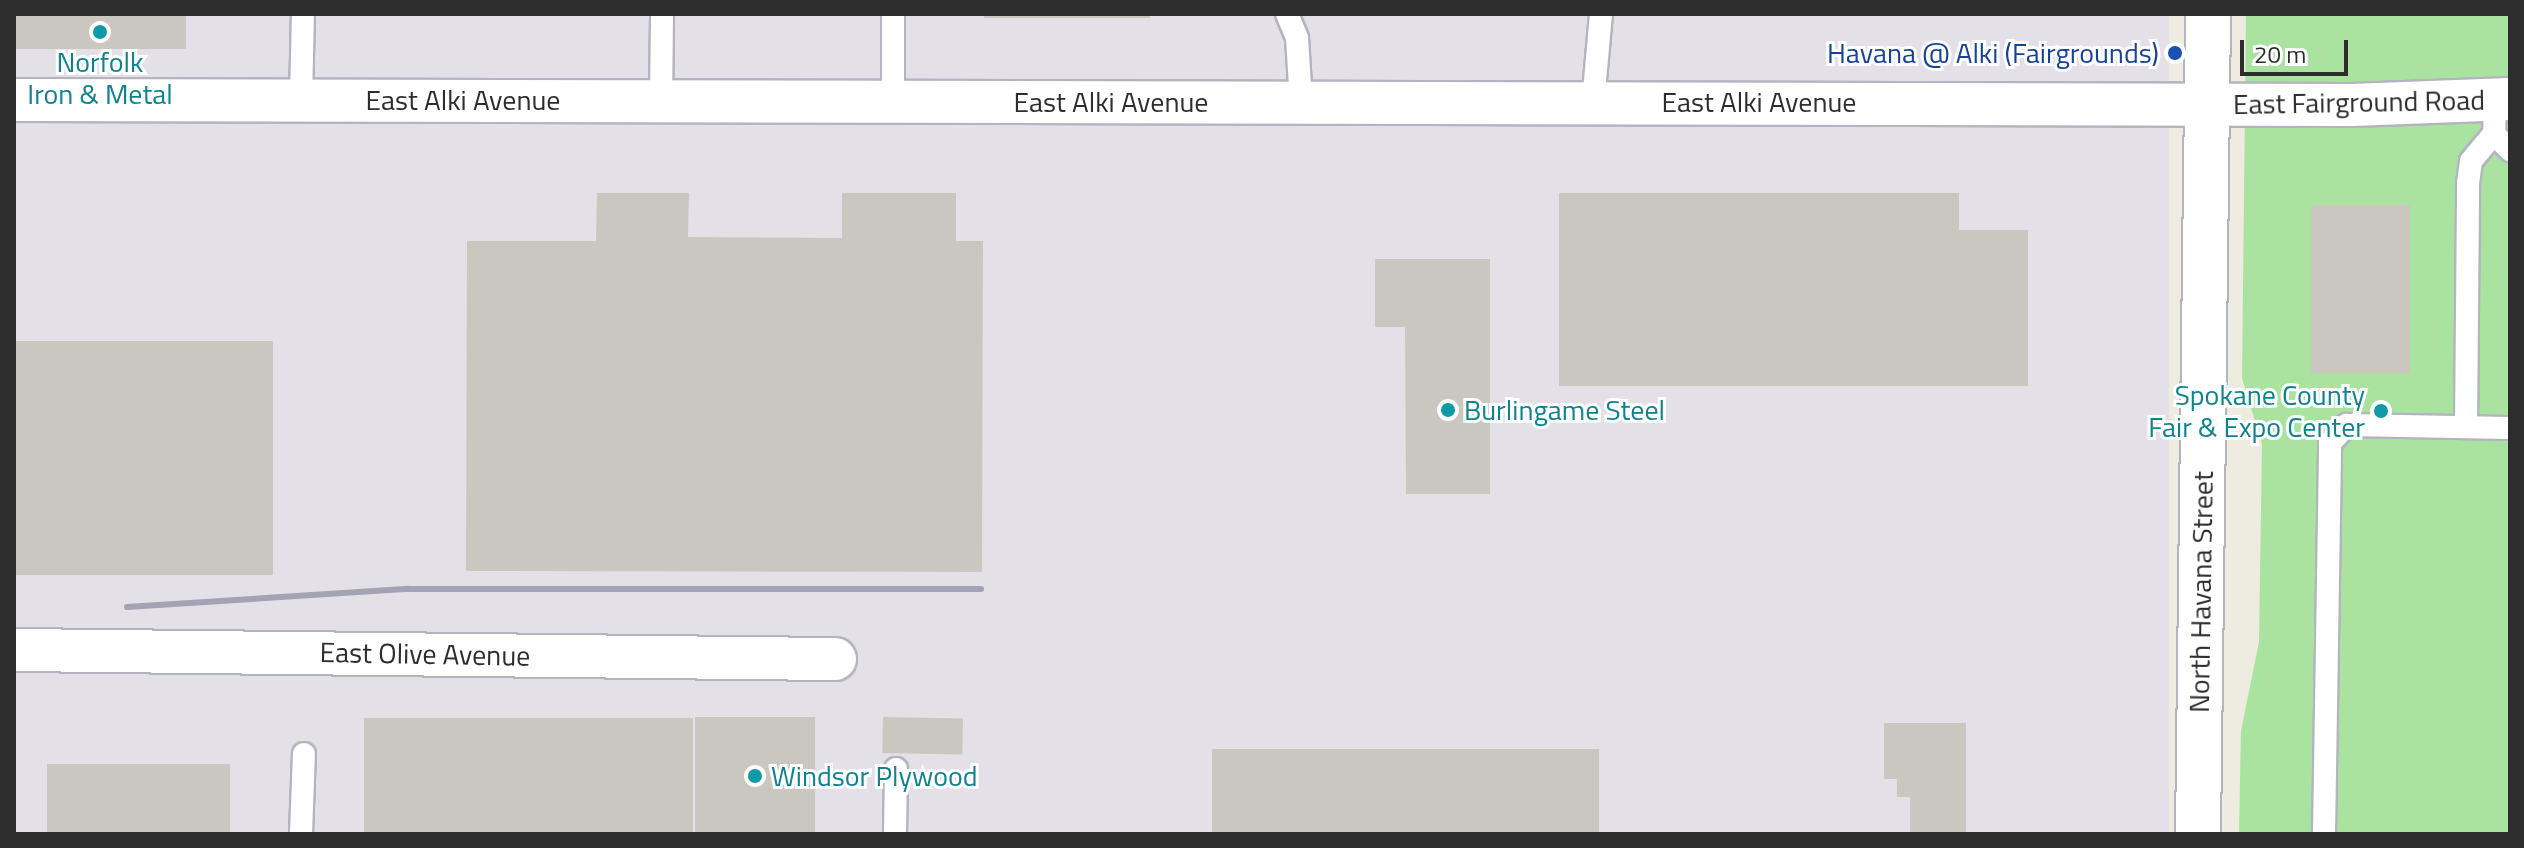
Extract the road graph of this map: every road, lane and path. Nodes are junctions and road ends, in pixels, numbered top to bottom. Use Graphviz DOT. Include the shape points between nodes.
graph roads {
  1 [pos="303,14"];
  2 [pos="662,14"];
  3 [pos="893,14"];
  4 [pos="1287,14"];
  5 [pos="1601,14"];
  6 [pos="2208,14"];
  7 [pos="14,100"];
  8 [pos="301,100"];
  9 [pos="661,100"];
  10 [pos="893,101"];
  11 [pos="1301,102"];
  12 [pos="1593,102"];
  13 [pos="2208,103"];
  14 [pos="2502,121"];
  15 [pos="2466,427"];
  16 [pos="2510,428"];
  17 [pos="14,650"];
  18 [pos="835,659"];
  19 [pos="304,754"];
  20 [pos="896,769"];
  21 [pos="301,834"];
  22 [pos="895,834"];
  23 [pos="2198,834"];
  24 [pos="2324,834"];
  1 -- 8 [label="lane"];
  2 -- 9 [label="lane"];
  3 -- 10 [label="lane"];
  4 -- 11 [label="lane" via="1297,38"];
  5 -- 12 [label="lane"];
  6 -- 13 [label="street, North Havana Street"];
  7 -- 8 [label="street, East Alki Avenue"];
  8 -- 9 [label="street, East Alki Avenue"];
  9 -- 10 [label="street, East Alki Avenue"];
  10 -- 11 [label="street, East Alki Avenue"];
  11 -- 12 [label="street, East Alki Avenue"];
  12 -- 13 [label="street, East Alki Avenue"];
  13 -- 14 [label="street, East Fairground Road" via="2352,105"];
  13 -- 23 [label="street, North Havana Street"];
  14 -- 15 [label="lane" via="2471,161 2468,183"];
  15 -- 16 [label="lane"];
  15 -- 24 [label="lane" via="2347,425 2330,443"];
  17 -- 18 [label="street, East Olive Avenue"];
  19 -- 21 [label="lane"];
  20 -- 22 [label="lane"];
}
